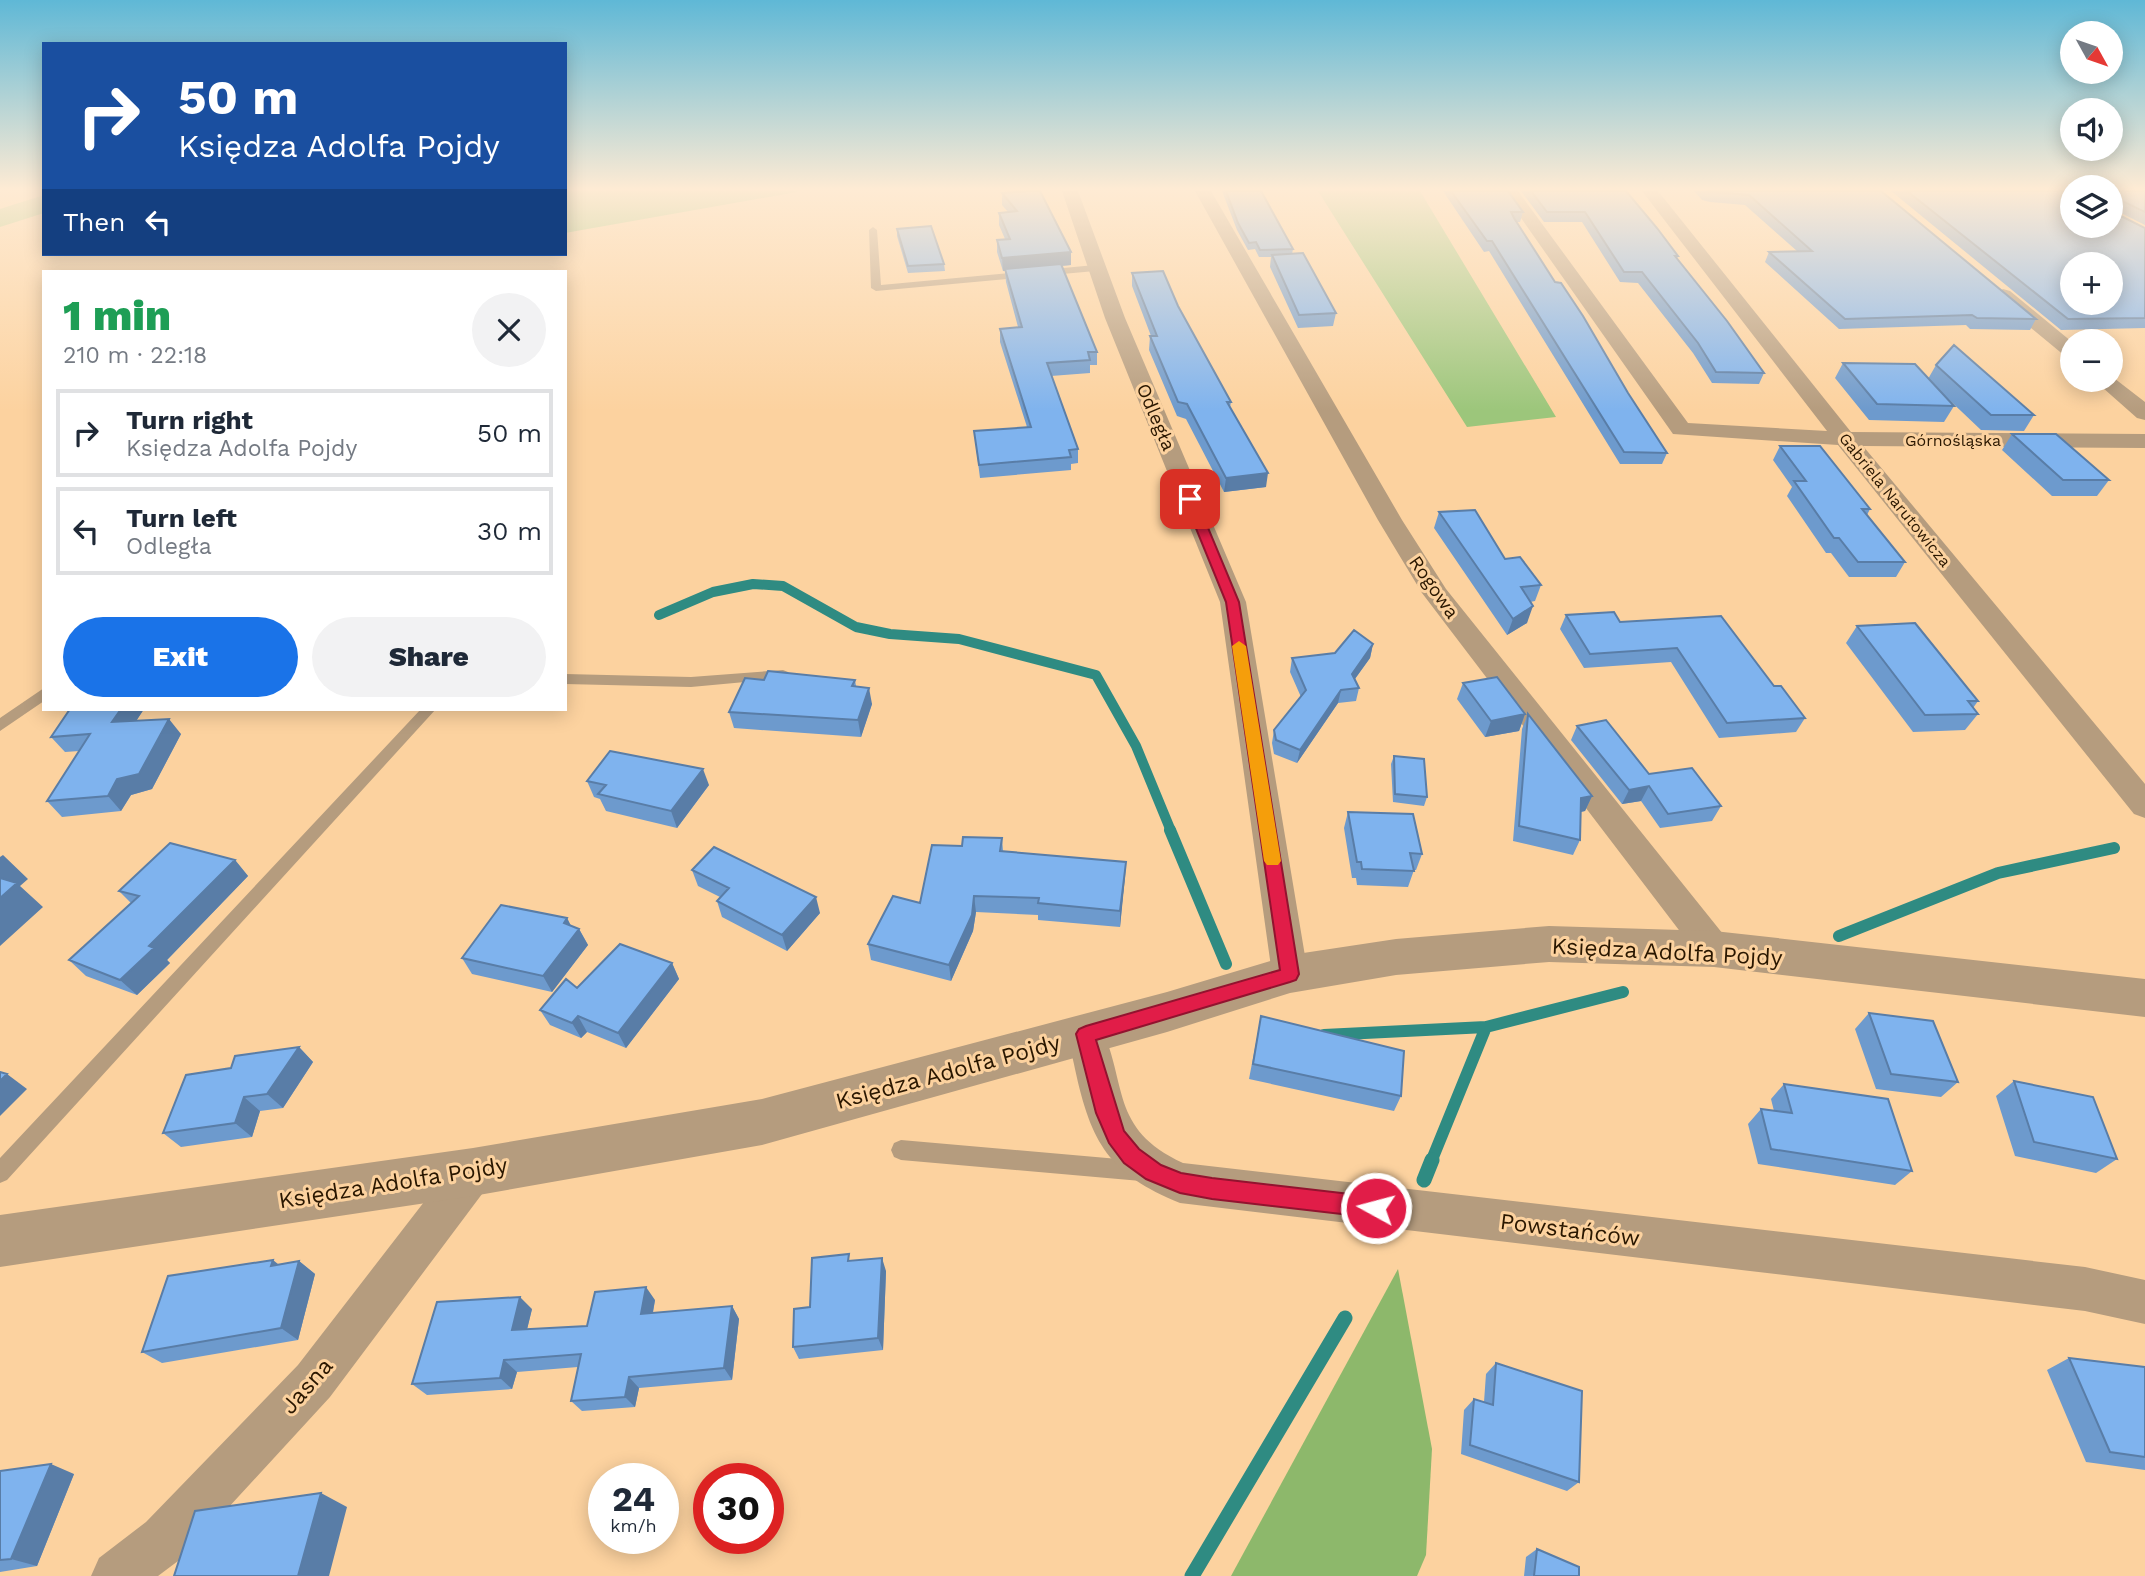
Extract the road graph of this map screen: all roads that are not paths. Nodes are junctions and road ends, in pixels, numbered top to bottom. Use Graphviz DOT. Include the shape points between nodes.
graph roads {
  1 [pos="875,265"];
  2 [pos="1094,265"];
  3 [pos="1245,265"];
  4 [pos="1563,265"];
  5 [pos="1708,265"];
  6 [pos="1095,268"];
  7 [pos="1990,284"];
  8 [pos="2060,342"];
  9 [pos="2120,392"];
  10 [pos="2145,413"];
  11 [pos="1845,439"];
  12 [pos="2145,441"];
  13 [pos="783,675"];
  14 [pos="567,678"];
  15 [pos="42,694"];
  16 [pos="427,711"];
  17 [pos="0,726"];
  18 [pos="2145,806"];
  19 [pos="1714,949"];
  20 [pos="1290,974"];
  21 [pos="2145,998"];
  22 [pos="1086,1034"];
  23 [pos="901,1150"];
  24 [pos="473,1172"];
  25 [pos="1154,1172"];
  26 [pos="0,1174"];
  27 [pos="0,1241"];
  28 [pos="2145,1302"];
  29 [pos="117,1576"];
  1 -- 6 [label="lane" via="876,288"];
  2 -- 6 [label="street, Odległa"];
  3 -- 19 [label="street, Rogowa" via="1435,593"];
  4 -- 11 [label="street, Górnośląska" via="1681,429"];
  5 -- 11 [label="street, Gabriela Narutowicza"];
  6 -- 20 [label="street, Odległa" via="1233,602"];
  7 -- 8 [label="street"];
  9 -- 10 [label="street"];
  11 -- 12 [label="street, Górnośląska"];
  11 -- 18 [label="street, Gabriela Narutowicza"];
  13 -- 14 [label="lane" via="691,682"];
  15 -- 17 [label="lane"];
  16 -- 26 [label="lane"];
  19 -- 20 [label="street, Księdza Adolfa Pojdy" via="1549,944 1396,957"];
  19 -- 21 [label="street, Księdza Adolfa Pojdy"];
  20 -- 22 [label="street, Księdza Adolfa Pojdy"];
  22 -- 24 [label="street, Księdza Adolfa Pojdy" via="762,1122"];
  22 -- 25 [label="street, Powstańców" via="1116,1137"];
  23 -- 25 [label="lane"];
  24 -- 27 [label="street, Księdza Adolfa Pojdy"];
  24 -- 29 [label="street, Jasna" via="314,1381 164,1540"];
  25 -- 28 [label="street, Powstańców" via="1212,1189 2085,1289"];
}
